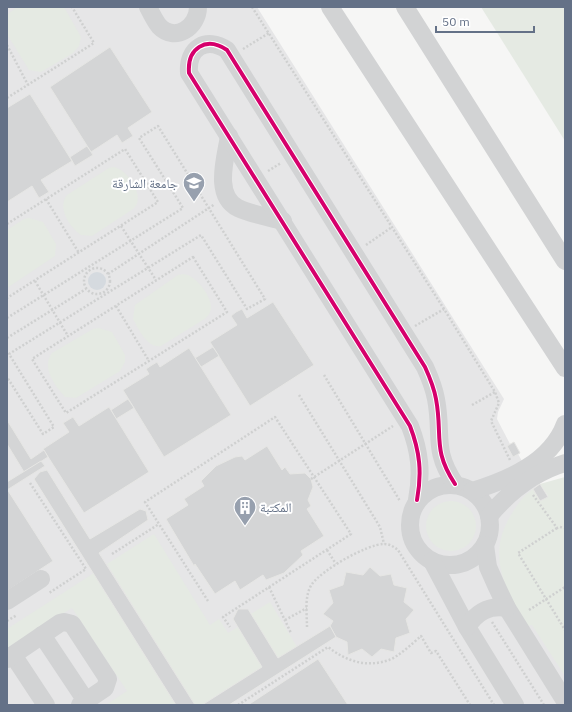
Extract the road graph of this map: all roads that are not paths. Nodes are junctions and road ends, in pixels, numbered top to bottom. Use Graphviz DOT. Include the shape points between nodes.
graph roads {
  1 [pos="148,7"];
  2 [pos="198,7"];
  3 [pos="405,7"];
  4 [pos="334,11"];
  5 [pos="229,136"];
  6 [pos="282,221"];
  7 [pos="565,261"];
  8 [pos="565,368"];
  9 [pos="565,424"];
  10 [pos="555,443"];
  11 [pos="565,459"];
  12 [pos="565,463"];
  13 [pos="518,480"];
  14 [pos="464,487"];
  15 [pos="409,500"];
  16 [pos="489,516"];
  17 [pos="485,545"];
  18 [pos="432,561"];
  19 [pos="44,587"];
  20 [pos="14,606"];
  21 [pos="507,608"];
  22 [pos="467,627"];
  23 [pos="42,635"];
  24 [pos="10,657"];
  25 [pos="565,701"];
  26 [pos="83,703"];
  27 [pos="46,705"];
  28 [pos="515,705"];
  1 -- 2 [label="street" via="160,26 169,32 177,33 194,23"];
  3 -- 7 [label="street"];
  4 -- 8 [label="street"];
  5 -- 6 [label="street"];
  5 -- 6 [label="street" via="223,180 226,197 239,208"];
  5 -- 14 [label="street" via="189,73 188,63 192,54 199,47 209,43 227,50 425,367 432,383 438,415 438,446 448,473"];
  6 -- 15 [label="street" via="405,418 417,445 421,481"];
  9 -- 10 [label="street"];
  10 -- 11 [label="street"];
  10 -- 13 [label="street"];
  12 -- 13 [label="street"];
  13 -- 14 [label="street"];
  13 -- 16 [label="street"];
  14 -- 15 [label="street" via="441,485"];
  14 -- 16 [label="street" via="483,502"];
  15 -- 18 [label="street" via="410,534 422,554"];
  16 -- 17 [label="street" via="490,531"];
  17 -- 18 [label="street" via="477,554 461,563 443,565"];
  17 -- 21 [label="street" via="492,577"];
  18 -- 22 [label="street"];
  19 -- 20 [label="street"];
  21 -- 22 [label="street" via="484,610 477,614"];
  21 -- 25 [label="street"];
  22 -- 28 [label="street"];
  23 -- 24 [label="street"];
  23 -- 26 [label="street"];
  23 -- 26 [label="street" via="60,623 72,624 108,679 105,688"];
  24 -- 27 [label="street"];
}
